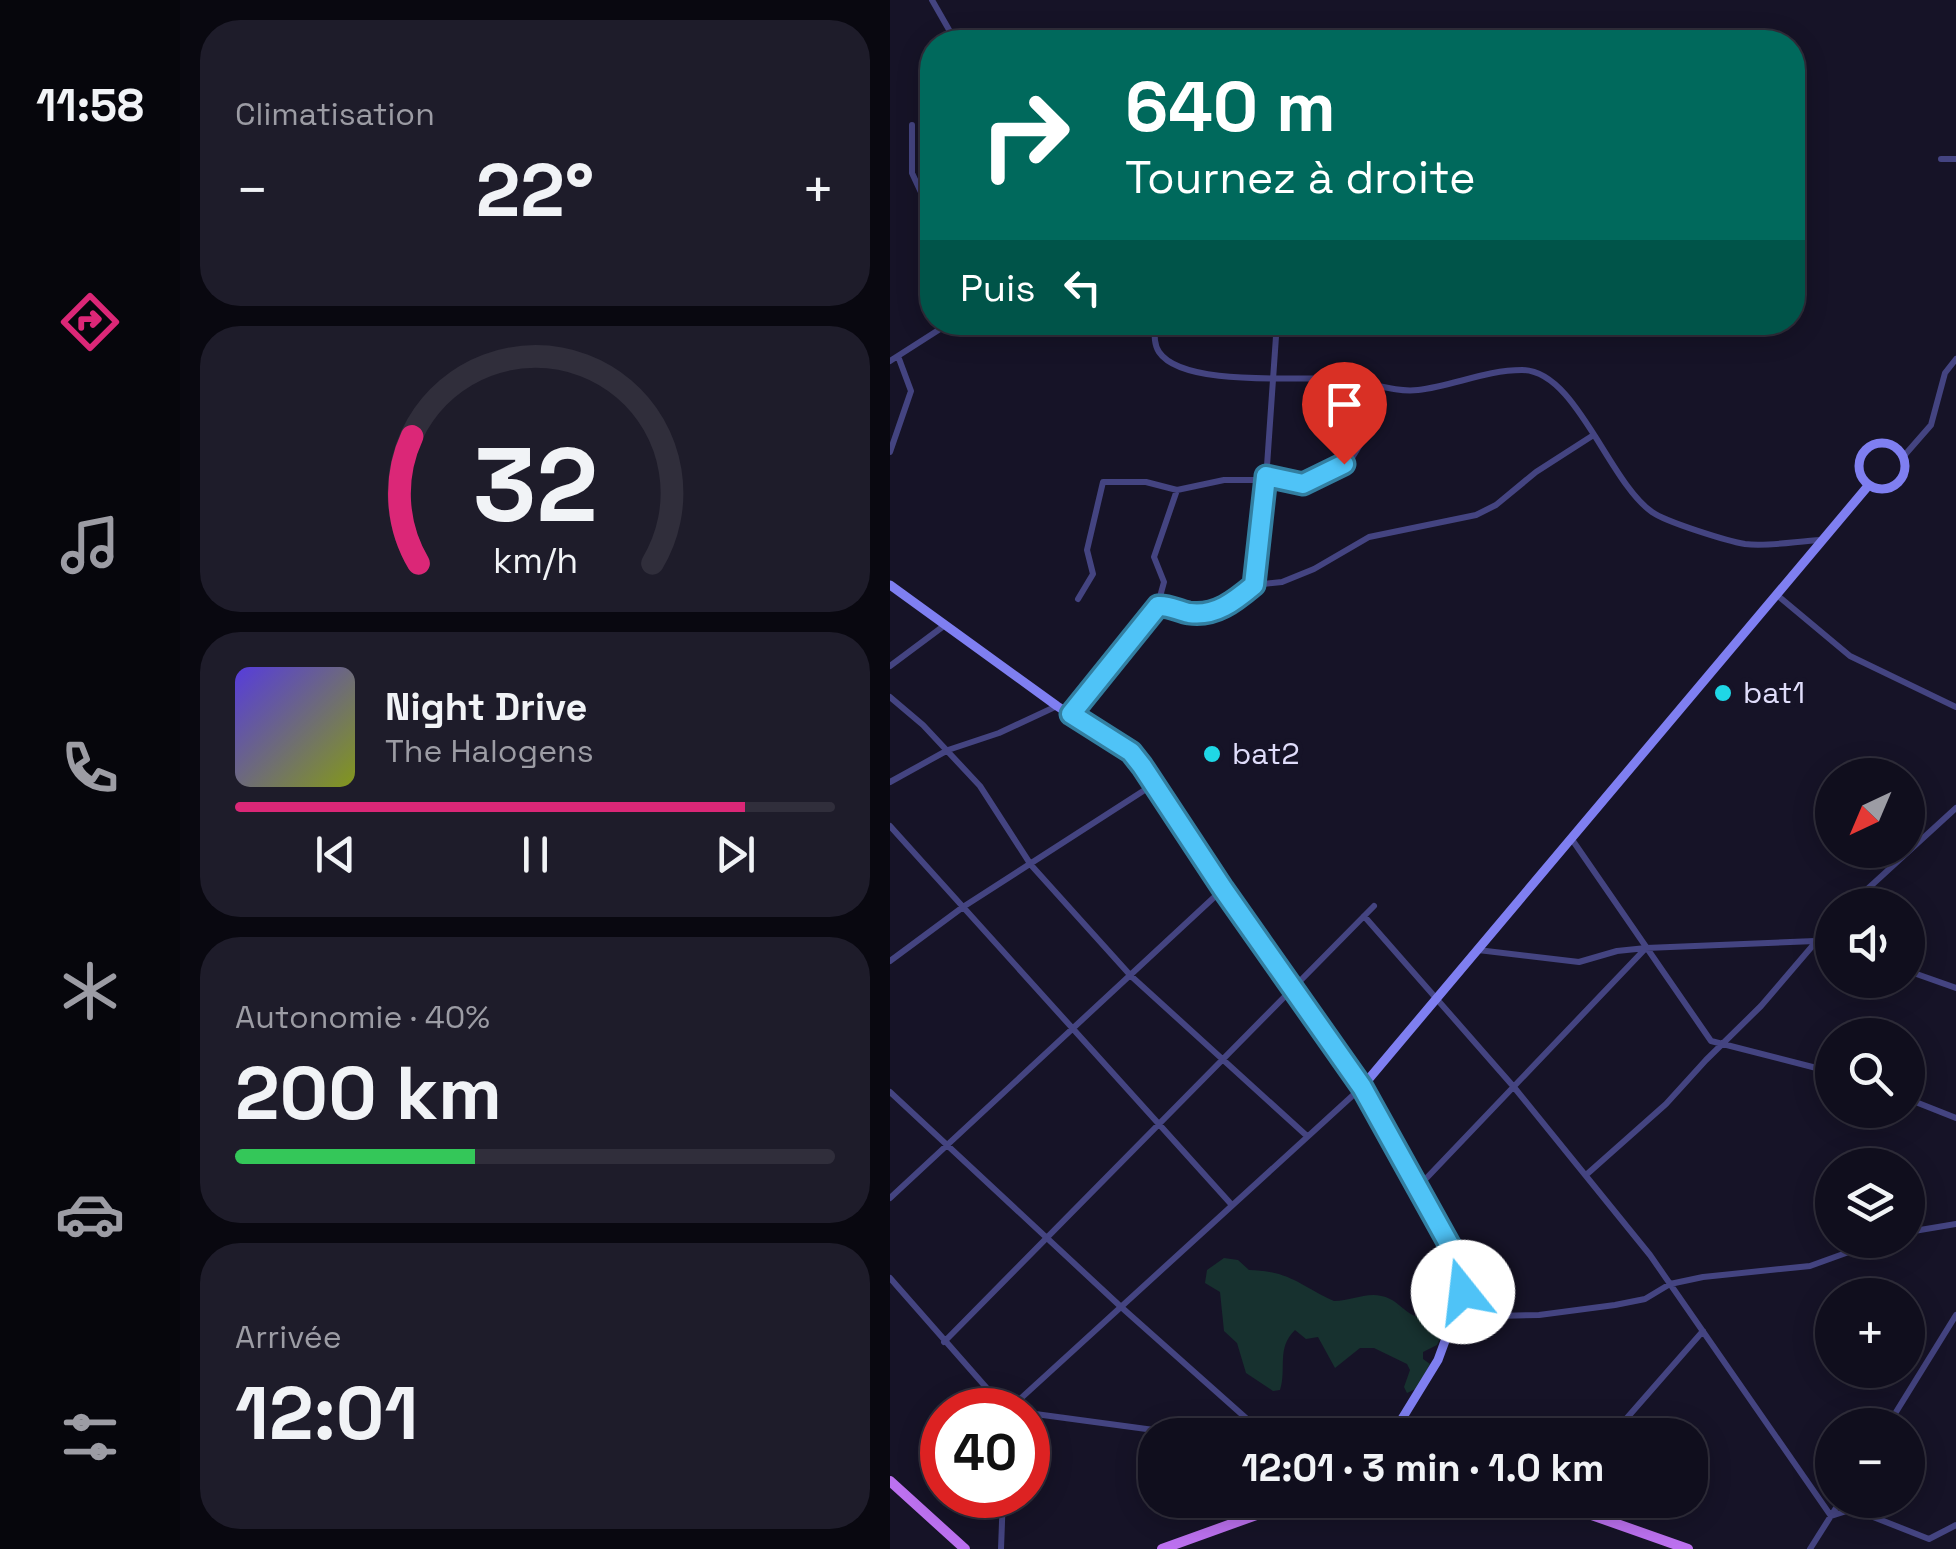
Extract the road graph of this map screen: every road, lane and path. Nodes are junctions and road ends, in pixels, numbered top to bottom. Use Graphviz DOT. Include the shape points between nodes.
graph roads {
  1 [pos="932,0"];
  2 [pos="949,30"];
  3 [pos="912,125"];
  4 [pos="1941,159"];
  5 [pos="1956,159"];
  6 [pos="920,190"];
  7 [pos="931,335"];
  8 [pos="1156,335"];
  9 [pos="1276,335"];
  10 [pos="898,356"];
  11 [pos="1956,358"];
  12 [pos="890,362"];
  13 [pos="1274,378"];
  14 [pos="1592,436"];
  15 [pos="1363,440"];
  16 [pos="890,452"];
  17 [pos="1903,457"];
  18 [pos="1266,478"];
  19 [pos="1868,486"];
  20 [pos="1177,490"];
  21 [pos="1822,540"];
  22 [pos="890,585"];
  23 [pos="1254,585"];
  24 [pos="1776,595"];
  25 [pos="1078,600"];
  26 [pos="1158,606"];
  27 [pos="946,624"];
  28 [pos="890,666"];
  29 [pos="890,698"];
  30 [pos="1057,706"];
  31 [pos="1956,707"];
  32 [pos="1071,714"];
  33 [pos="948,750"];
  34 [pos="890,782"];
  35 [pos="1155,784"];
  36 [pos="1956,808"];
  37 [pos="890,826"];
  38 [pos="1571,838"];
  39 [pos="1030,865"];
  40 [pos="1869,888"];
  41 [pos="1223,889"];
  42 [pos="962,906"];
  43 [pos="1374,906"];
  44 [pos="1364,916"];
  45 [pos="1815,940"];
  46 [pos="1815,941"];
  47 [pos="1646,948"];
  48 [pos="1478,950"];
  49 [pos="890,962"];
  50 [pos="1131,976"];
  51 [pos="1925,978"];
  52 [pos="1293,988"];
  53 [pos="1956,988"];
  54 [pos="1436,998"];
  55 [pos="1074,1030"];
  56 [pos="1724,1042"];
  57 [pos="1222,1061"];
  58 [pos="1815,1067"];
  59 [pos="1513,1086"];
  60 [pos="1362,1087"];
  61 [pos="890,1092"];
  62 [pos="1925,1106"];
  63 [pos="1956,1118"];
  64 [pos="1159,1124"];
  65 [pos="1307,1136"];
  66 [pos="949,1146"];
  67 [pos="1586,1176"];
  68 [pos="1418,1187"];
  69 [pos="890,1198"];
  70 [pos="1231,1204"];
  71 [pos="1956,1224"];
  72 [pos="1925,1229"];
  73 [pos="1047,1238"];
  74 [pos="1832,1258"];
  75 [pos="890,1278"];
  76 [pos="1670,1284"];
  77 [pos="1120,1306"];
  78 [pos="1956,1314"];
  79 [pos="1454,1317"];
  80 [pos="1703,1331"];
  81 [pos="944,1342"];
  82 [pos="987,1388"];
  83 [pos="1031,1388"];
  84 [pos="1898,1408"];
  85 [pos="1050,1417"];
  86 [pos="1246,1418"];
  87 [pos="1402,1418"];
  88 [pos="1627,1418"];
  89 [pos="1138,1428"];
  90 [pos="890,1481"];
  91 [pos="1815,1493"];
  92 [pos="1002,1518"];
  93 [pos="1248,1518"];
  94 [pos="1602,1518"];
  95 [pos="1830,1518"];
  96 [pos="1876,1518"];
  97 [pos="1956,1525"];
  98 [pos="965,1549"];
  99 [pos="1000,1549"];
  100 [pos="1162,1549"];
  101 [pos="1688,1549"];
  102 [pos="1810,1549"];
  1 -- 2 [label="street"];
  3 -- 6 [label="street" via="912,173"];
  4 -- 5 [label="street"];
  7 -- 10 [label="street"];
  8 -- 13 [label="street" via="1168,360 1208,376"];
  9 -- 13 [label="street"];
  10 -- 12 [label="street"];
  10 -- 16 [label="street" via="911,391"];
  11 -- 17 [label="street" via="1931,425"];
  13 -- 14 [label="street" via="1345,379 1414,390 1528,370 1568,396"];
  13 -- 18 [label="street"];
  14 -- 21 [label="street" via="1652,512 1746,544"];
  14 -- 23 [label="street" via="1488,509 1380,534 1298,576"];
  15 -- 18 [label="street" via="1350,461 1311,482"];
  17 -- 19 [label="street" via="1899,482 1882,490"];
  17 -- 19 [label="street" via="1890,444 1864,450 1858,466"];
  18 -- 20 [label="street"];
  18 -- 23 [label="street"];
  19 -- 21 [label="street"];
  20 -- 25 [label="street" via="1103,482 1088,550 1092,574"];
  20 -- 26 [label="street" via="1154,557 1164,582"];
  21 -- 24 [label="street"];
  22 -- 27 [label="street"];
  23 -- 26 [label="street" via="1214,611"];
  24 -- 31 [label="street" via="1850,656"];
  24 -- 38 [label="street"];
  26 -- 32 [label="street"];
  27 -- 28 [label="street"];
  27 -- 30 [label="street"];
  29 -- 33 [label="street"];
  30 -- 32 [label="street"];
  30 -- 33 [label="street"];
  32 -- 35 [label="street" via="1131,752"];
  33 -- 34 [label="street"];
  33 -- 39 [label="street" via="992,801"];
  35 -- 39 [label="street"];
  35 -- 41 [label="street"];
  36 -- 40 [label="street"];
  37 -- 42 [label="street"];
  38 -- 47 [label="street"];
  38 -- 48 [label="street"];
  39 -- 42 [label="street"];
  39 -- 50 [label="street"];
  41 -- 50 [label="street"];
  41 -- 52 [label="street"];
  42 -- 49 [label="street"];
  42 -- 55 [label="street"];
  43 -- 44 [label="street"];
  44 -- 52 [label="street"];
  44 -- 54 [label="street"];
  45 -- 47 [label="street"];
  46 -- 56 [label="street"];
  47 -- 48 [label="street" via="1578,962"];
  47 -- 56 [label="street" via="1711,1041"];
  47 -- 59 [label="street"];
  48 -- 54 [label="street"];
  50 -- 55 [label="street"];
  50 -- 57 [label="street"];
  51 -- 53 [label="street"];
  52 -- 57 [label="street"];
  52 -- 60 [label="street"];
  54 -- 59 [label="street"];
  54 -- 60 [label="street"];
  55 -- 64 [label="street"];
  55 -- 66 [label="street"];
  56 -- 58 [label="street"];
  56 -- 67 [label="street"];
  57 -- 64 [label="street"];
  57 -- 65 [label="street"];
  59 -- 67 [label="street"];
  59 -- 68 [label="street"];
  60 -- 65 [label="street"];
  60 -- 68 [label="street"];
  61 -- 66 [label="street"];
  62 -- 63 [label="street"];
  64 -- 70 [label="street"];
  64 -- 73 [label="street"];
  65 -- 70 [label="street"];
  66 -- 69 [label="street"];
  66 -- 73 [label="street"];
  67 -- 76 [label="street"];
  68 -- 79 [label="street" via="1459,1262 1463,1292"];
  70 -- 77 [label="street"];
  71 -- 72 [label="street"];
  73 -- 77 [label="street"];
  73 -- 81 [label="street"];
  74 -- 76 [label="street"];
  75 -- 81 [label="street"];
  76 -- 79 [label="street" via="1645,1298 1596,1308"];
  76 -- 80 [label="street"];
  77 -- 83 [label="street"];
  77 -- 86 [label="street"];
  78 -- 84 [label="street"];
  79 -- 87 [label="street" via="1438,1360"];
  80 -- 88 [label="street"];
  80 -- 91 [label="street"];
  81 -- 82 [label="street"];
  85 -- 89 [label="street"];
  90 -- 98 [label="main road"];
  92 -- 99 [label="street"];
  93 -- 100 [label="main road"];
  94 -- 101 [label="main road"];
  95 -- 102 [label="street"];
  96 -- 97 [label="street" via="1929,1539"];
}
